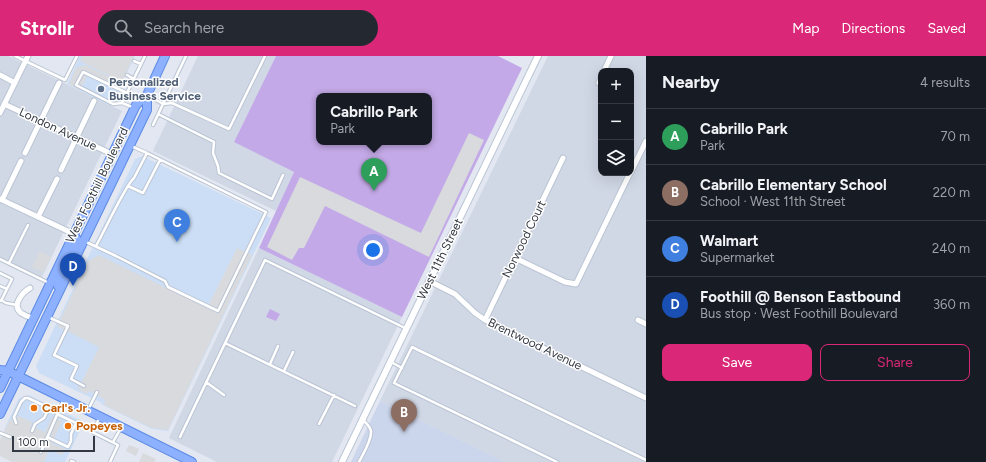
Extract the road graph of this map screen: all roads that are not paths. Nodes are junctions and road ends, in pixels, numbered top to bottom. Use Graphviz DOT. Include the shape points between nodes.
graph roads {
  1 [pos="15,56"];
  2 [pos="77,56"];
  3 [pos="144,56"];
  4 [pos="165,56"];
  5 [pos="186,56"];
  6 [pos="265,56"];
  7 [pos="538,56"];
  8 [pos="611,56"];
  9 [pos="27,59"];
  10 [pos="134,61"];
  11 [pos="141,64"];
  12 [pos="605,68"];
  13 [pos="0,75"];
  14 [pos="126,75"];
  15 [pos="134,79"];
  16 [pos="16,83"];
  17 [pos="60,83"];
  18 [pos="127,93"];
  19 [pos="147,95"];
  20 [pos="94,101"];
  21 [pos="122,103"];
  22 [pos="4,104"];
  23 [pos="163,104"];
  24 [pos="135,108"];
  25 [pos="0,113"];
  26 [pos="158,114"];
  27 [pos="40,121"];
  28 [pos="153,125"];
  29 [pos="77,138"];
  30 [pos="646,141"];
  31 [pos="129,146"];
  32 [pos="25,153"];
  33 [pos="147,153"];
  34 [pos="112,154"];
  35 [pos="563,158"];
  36 [pos="160,160"];
  37 [pos="21,161"];
  38 [pos="634,166"];
  39 [pos="61,170"];
  40 [pos="283,175"];
  41 [pos="629,176"];
  42 [pos="57,179"];
  43 [pos="128,186"];
  44 [pos="92,196"];
  45 [pos="1,199"];
  46 [pos="38,217"];
  47 [pos="28,225"];
  48 [pos="74,234"];
  49 [pos="84,241"];
  50 [pos="96,246"];
  51 [pos="515,258"];
  52 [pos="0,259"];
  53 [pos="9,264"];
  54 [pos="0,273"];
  55 [pos="429,281"];
  56 [pos="50,283"];
  57 [pos="0,286"];
  58 [pos="30,288"];
  59 [pos="7,289"];
  60 [pos="57,297"];
  61 [pos="0,300"];
  62 [pos="17,305"];
  63 [pos="47,317"];
  64 [pos="33,318"];
  65 [pos="485,320"];
  66 [pos="638,320"];
  67 [pos="646,324"];
  68 [pos="406,329"];
  69 [pos="225,343"];
  70 [pos="278,346"];
  71 [pos="293,352"];
  72 [pos="0,362"];
  73 [pos="390,362"];
  74 [pos="270,364"];
  75 [pos="402,368"];
  76 [pos="4,371"];
  77 [pos="284,371"];
  78 [pos="18,376"];
  79 [pos="206,382"];
  80 [pos="84,386"];
  81 [pos="0,388"];
  82 [pos="97,392"];
  83 [pos="224,395"];
  84 [pos="334,395"];
  85 [pos="646,398"];
  86 [pos="64,399"];
  87 [pos="355,406"];
  88 [pos="88,410"];
  89 [pos="0,414"];
  90 [pos="57,414"];
  91 [pos="100,417"];
  92 [pos="363,419"];
  93 [pos="16,423"];
  94 [pos="319,424"];
  95 [pos="121,427"];
  96 [pos="32,431"];
  97 [pos="0,432"];
  98 [pos="10,437"];
  99 [pos="47,437"];
  100 [pos="180,437"];
  101 [pos="113,442"];
  102 [pos="40,452"];
  103 [pos="646,460"];
  104 [pos="71,462"];
  105 [pos="74,462"];
  106 [pos="110,462"];
  107 [pos="192,462"];
  108 [pos="342,462"];
  109 [pos="359,462"];
  110 [pos="557,462"];
  1 -- 9 [label="lane"];
  2 -- 9 [label="lane" via="66,80"];
  3 -- 11 [label="lane"];
  4 -- 19 [label="main road, West Foothill Boulevard"];
  5 -- 23 [label="lane"];
  6 -- 23 [label="lane" via="229,129 172,102"];
  7 -- 55 [label="street, West 11th Street"];
  8 -- 12 [label="street"];
  9 -- 16 [label="street"];
  10 -- 11 [label="lane"];
  11 -- 15 [label="lane"];
  13 -- 16 [label="street"];
  14 -- 15 [label="lane"];
  15 -- 18 [label="lane"];
  16 -- 22 [label="street"];
  17 -- 27 [label="street"];
  18 -- 21 [label="lane"];
  18 -- 21 [label="lane" via="83,72 76,85 113,104"];
  19 -- 23 [label="lane"];
  19 -- 24 [label="main road, West Foothill Boulevard"];
  19 -- 31 [label="main road, West Foothill Boulevard" via="147,110"];
  20 -- 29 [label="street"];
  21 -- 24 [label="lane"];
  22 -- 25 [label="street"];
  22 -- 27 [label="street, London Avenue"];
  23 -- 26 [label="lane"];
  24 -- 31 [label="main road" via="135,117 126,136"];
  24 -- 34 [label="main road, West Foothill Boulevard"];
  26 -- 28 [label="lane"];
  26 -- 40 [label="lane" via="214,142 213,153 219,173 272,199"];
  27 -- 29 [label="street, London Avenue"];
  27 -- 32 [label="street"];
  29 -- 34 [label="street, London Avenue"];
  29 -- 39 [label="street"];
  30 -- 38 [label="street"];
  31 -- 33 [label="lane"];
  31 -- 49 [label="main road, West Foothill Boulevard"];
  33 -- 36 [label="lane"];
  33 -- 43 [label="lane"];
  34 -- 44 [label="main road, West Foothill Boulevard"];
  35 -- 51 [label="street, Norwood Court"];
  36 -- 43 [label="lane" via="143,193"];
  36 -- 50 [label="lane" via="266,212 218,311 168,287 165,281"];
  37 -- 45 [label="street"];
  41 -- 51 [label="street" via="576,284 565,282"];
  42 -- 46 [label="street"];
  43 -- 50 [label="lane"];
  44 -- 48 [label="main road, West Foothill Boulevard"];
  44 -- 49 [label="main road" via="91,208 80,235"];
  45 -- 46 [label="street"];
  46 -- 48 [label="street"];
  47 -- 53 [label="lane"];
  48 -- 56 [label="main road, West Foothill Boulevard"];
  48 -- 60 [label="main road" via="77,240 58,284"];
  49 -- 50 [label="lane"];
  49 -- 60 [label="main road, West Foothill Boulevard"];
  51 -- 65 [label="street, Norwood Court"];
  52 -- 53 [label="lane"];
  53 -- 56 [label="lane"];
  54 -- 59 [label="lane" via="12,278"];
  55 -- 65 [label="street, Brentwood Avenue" via="455,294"];
  55 -- 68 [label="street, West 11th Street"];
  56 -- 64 [label="main road, West Foothill Boulevard"];
  57 -- 59 [label="lane"];
  58 -- 62 [label="street" via="22,293"];
  59 -- 61 [label="lane"];
  60 -- 63 [label="main road, West Foothill Boulevard"];
  61 -- 62 [label="lane"];
  62 -- 64 [label="street" via="20,312"];
  63 -- 78 [label="main road, West Foothill Boulevard"];
  63 -- 80 [label="lane" via="68,326 54,355 77,366 71,379"];
  64 -- 76 [label="main road, West Foothill Boulevard"];
  65 -- 85 [label="street, Brentwood Avenue"];
  66 -- 67 [label="street"];
  68 -- 69 [label="lane" via="265,260"];
  68 -- 73 [label="street, West 11th Street"];
  69 -- 74 [label="lane"];
  69 -- 79 [label="lane"];
  70 -- 74 [label="lane"];
  71 -- 77 [label="lane"];
  72 -- 76 [label="main road"];
  73 -- 75 [label="lane"];
  73 -- 92 [label="street, West 11th Street"];
  74 -- 77 [label="lane"];
  75 -- 103 [label="lane" via="412,347"];
  75 -- 110 [label="lane" via="394,383"];
  76 -- 78 [label="main road"];
  76 -- 81 [label="main road, West Foothill Boulevard"];
  77 -- 84 [label="lane"];
  78 -- 86 [label="main road"];
  78 -- 89 [label="main road, West Foothill Boulevard"];
  79 -- 83 [label="lane"];
  79 -- 100 [label="lane"];
  82 -- 88 [label="lane"];
  84 -- 87 [label="lane"];
  84 -- 94 [label="lane"];
  86 -- 88 [label="main road"];
  86 -- 90 [label="lane"];
  88 -- 91 [label="main road"];
  90 -- 99 [label="lane"];
  90 -- 99 [label="lane" via="76,423 68,447"];
  91 -- 95 [label="main road"];
  91 -- 101 [label="lane" via="92,432"];
  92 -- 108 [label="street, West 11th Street"];
  92 -- 109 [label="lane" via="371,431"];
  93 -- 96 [label="lane" via="14,417 23,399 28,398 47,407 44,418"];
  95 -- 101 [label="lane"];
  95 -- 107 [label="main road"];
  97 -- 98 [label="lane"];
  99 -- 102 [label="lane"];
  101 -- 106 [label="lane" via="118,444"];
  104 -- 105 [label="lane"];
}
